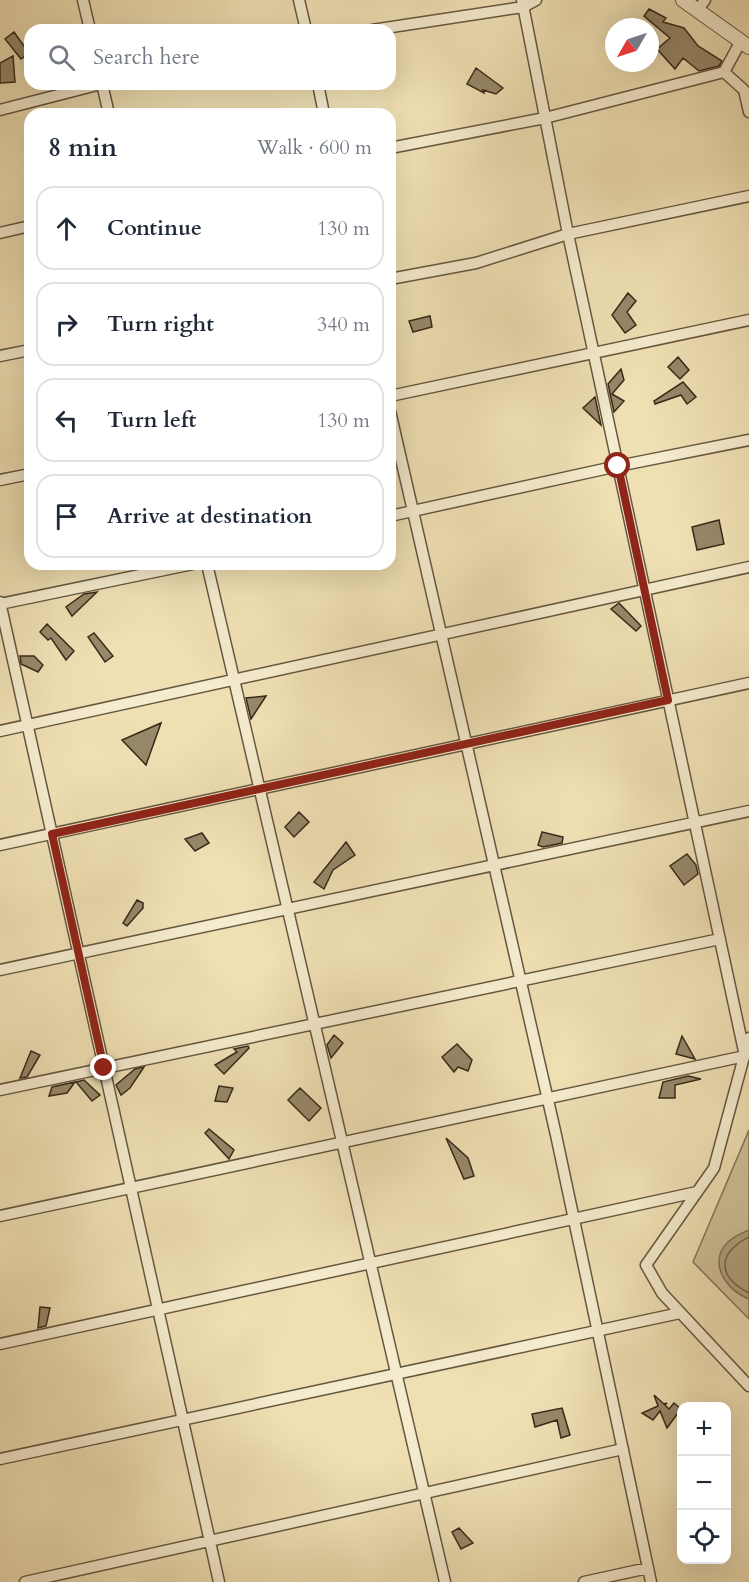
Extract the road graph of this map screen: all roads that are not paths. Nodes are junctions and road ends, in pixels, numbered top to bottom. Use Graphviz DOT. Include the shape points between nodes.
graph roads {
  1 [pos="83,0"];
  2 [pos="299,0"];
  3 [pos="536,0"];
  4 [pos="683,0"];
  5 [pos="522,3"];
  6 [pos="702,5"];
  7 [pos="89,24"];
  8 [pos="305,24"];
  9 [pos="396,26"];
  10 [pos="745,44"];
  11 [pos="724,72"];
  12 [pos="78,90"];
  13 [pos="103,90"];
  14 [pos="319,90"];
  15 [pos="107,108"];
  16 [pos="323,108"];
  17 [pos="0,110"];
  18 [pos="749,112"];
  19 [pos="545,118"];
  20 [pos="396,147"];
  21 [pos="749,196"];
  22 [pos="24,227"];
  23 [pos="0,233"];
  24 [pos="568,234"];
  25 [pos="396,278"];
  26 [pos="749,320"];
  27 [pos="24,351"];
  28 [pos="593,353"];
  29 [pos="0,356"];
  30 [pos="396,395"];
  31 [pos="396,437"];
  32 [pos="749,440"];
  33 [pos="618,466"];
  34 [pos="24,475"];
  35 [pos="0,480"];
  36 [pos="413,510"];
  37 [pos="396,514"];
  38 [pos="749,567"];
  39 [pos="163,570"];
  40 [pos="208,570"];
  41 [pos="645,590"];
  42 [pos="0,603"];
  43 [pos="441,634"];
  44 [pos="234,679"];
  45 [pos="749,683"];
  46 [pos="668,700"];
  47 [pos="27,725"];
  48 [pos="0,731"];
  49 [pos="466,744"];
  50 [pos="260,789"];
  51 [pos="749,811"];
  52 [pos="695,823"];
  53 [pos="52,834"];
  54 [pos="0,845"];
  55 [pos="495,865"];
  56 [pos="288,909"];
  57 [pos="720,939"];
  58 [pos="79,954"];
  59 [pos="0,970"];
  60 [pos="521,981"];
  61 [pos="315,1024"];
  62 [pos="749,1038"];
  63 [pos="745,1056"];
  64 [pos="104,1068"];
  65 [pos="0,1090"];
  66 [pos="548,1098"];
  67 [pos="342,1142"];
  68 [pos="131,1187"];
  69 [pos="697,1192"];
  70 [pos="0,1216"];
  71 [pos="574,1219"];
  72 [pos="371,1263"];
  73 [pos="158,1309"];
  74 [pos="680,1313"];
  75 [pos="598,1332"];
  76 [pos="0,1344"];
  77 [pos="397,1374"];
  78 [pos="749,1386"];
  79 [pos="183,1420"];
  80 [pos="623,1449"];
  81 [pos="0,1459"];
  82 [pos="424,1493"];
  83 [pos="209,1541"];
  84 [pos="648,1568"];
  85 [pos="25,1582"];
  86 [pos="219,1582"];
  87 [pos="445,1582"];
  88 [pos="584,1582"];
  89 [pos="651,1582"];
  1 -- 7 [label="street"];
  2 -- 8 [label="street"];
  3 -- 5 [label="street"];
  4 -- 6 [label="street"];
  5 -- 9 [label="street"];
  5 -- 19 [label="street"];
  6 -- 10 [label="street"];
  10 -- 11 [label="street"];
  11 -- 18 [label="street" via="744,90"];
  11 -- 19 [label="street"];
  12 -- 17 [label="street"];
  13 -- 15 [label="street"];
  14 -- 16 [label="street"];
  19 -- 20 [label="street"];
  19 -- 24 [label="street"];
  21 -- 24 [label="street"];
  22 -- 23 [label="street"];
  24 -- 25 [label="street" via="476,263"];
  24 -- 28 [label="street"];
  26 -- 28 [label="street"];
  27 -- 29 [label="street"];
  28 -- 30 [label="street"];
  28 -- 33 [label="street"];
  31 -- 36 [label="street"];
  32 -- 33 [label="street"];
  33 -- 36 [label="street"];
  33 -- 41 [label="street"];
  34 -- 35 [label="street"];
  36 -- 37 [label="street"];
  36 -- 43 [label="street"];
  38 -- 41 [label="street"];
  39 -- 42 [label="street"];
  40 -- 44 [label="street"];
  41 -- 43 [label="street"];
  41 -- 46 [label="street"];
  42 -- 47 [label="street"];
  43 -- 44 [label="street"];
  43 -- 49 [label="street"];
  44 -- 47 [label="street"];
  44 -- 50 [label="street"];
  45 -- 46 [label="street"];
  46 -- 49 [label="street"];
  46 -- 52 [label="street"];
  47 -- 48 [label="street"];
  47 -- 53 [label="street"];
  49 -- 50 [label="street"];
  49 -- 55 [label="street"];
  50 -- 53 [label="street"];
  50 -- 56 [label="street"];
  51 -- 52 [label="street"];
  52 -- 55 [label="street"];
  52 -- 57 [label="street"];
  53 -- 54 [label="street"];
  53 -- 58 [label="street"];
  55 -- 56 [label="street"];
  55 -- 60 [label="street"];
  56 -- 58 [label="street"];
  56 -- 61 [label="street"];
  57 -- 60 [label="street"];
  57 -- 63 [label="street"];
  58 -- 59 [label="street"];
  58 -- 64 [label="street"];
  60 -- 61 [label="street"];
  60 -- 66 [label="street"];
  61 -- 64 [label="street"];
  61 -- 67 [label="street"];
  62 -- 63 [label="street"];
  63 -- 66 [label="street"];
  63 -- 69 [label="street" via="714,1168"];
  64 -- 65 [label="street"];
  64 -- 68 [label="street"];
  66 -- 67 [label="street"];
  66 -- 71 [label="street"];
  67 -- 68 [label="street"];
  67 -- 72 [label="street"];
  68 -- 70 [label="street"];
  68 -- 73 [label="street"];
  69 -- 71 [label="street"];
  69 -- 74 [label="street" via="645,1265"];
  71 -- 72 [label="street"];
  71 -- 75 [label="street"];
  72 -- 73 [label="street"];
  72 -- 77 [label="street"];
  73 -- 76 [label="street"];
  73 -- 79 [label="street"];
  74 -- 75 [label="street"];
  74 -- 78 [label="street"];
  75 -- 77 [label="street"];
  75 -- 80 [label="street"];
  77 -- 79 [label="street"];
  77 -- 82 [label="street"];
  79 -- 81 [label="street"];
  79 -- 83 [label="street"];
  80 -- 82 [label="street"];
  80 -- 84 [label="street"];
  82 -- 83 [label="street"];
  82 -- 87 [label="street"];
  83 -- 85 [label="street"];
  83 -- 86 [label="street"];
  84 -- 88 [label="street"];
  84 -- 89 [label="street"];
}
